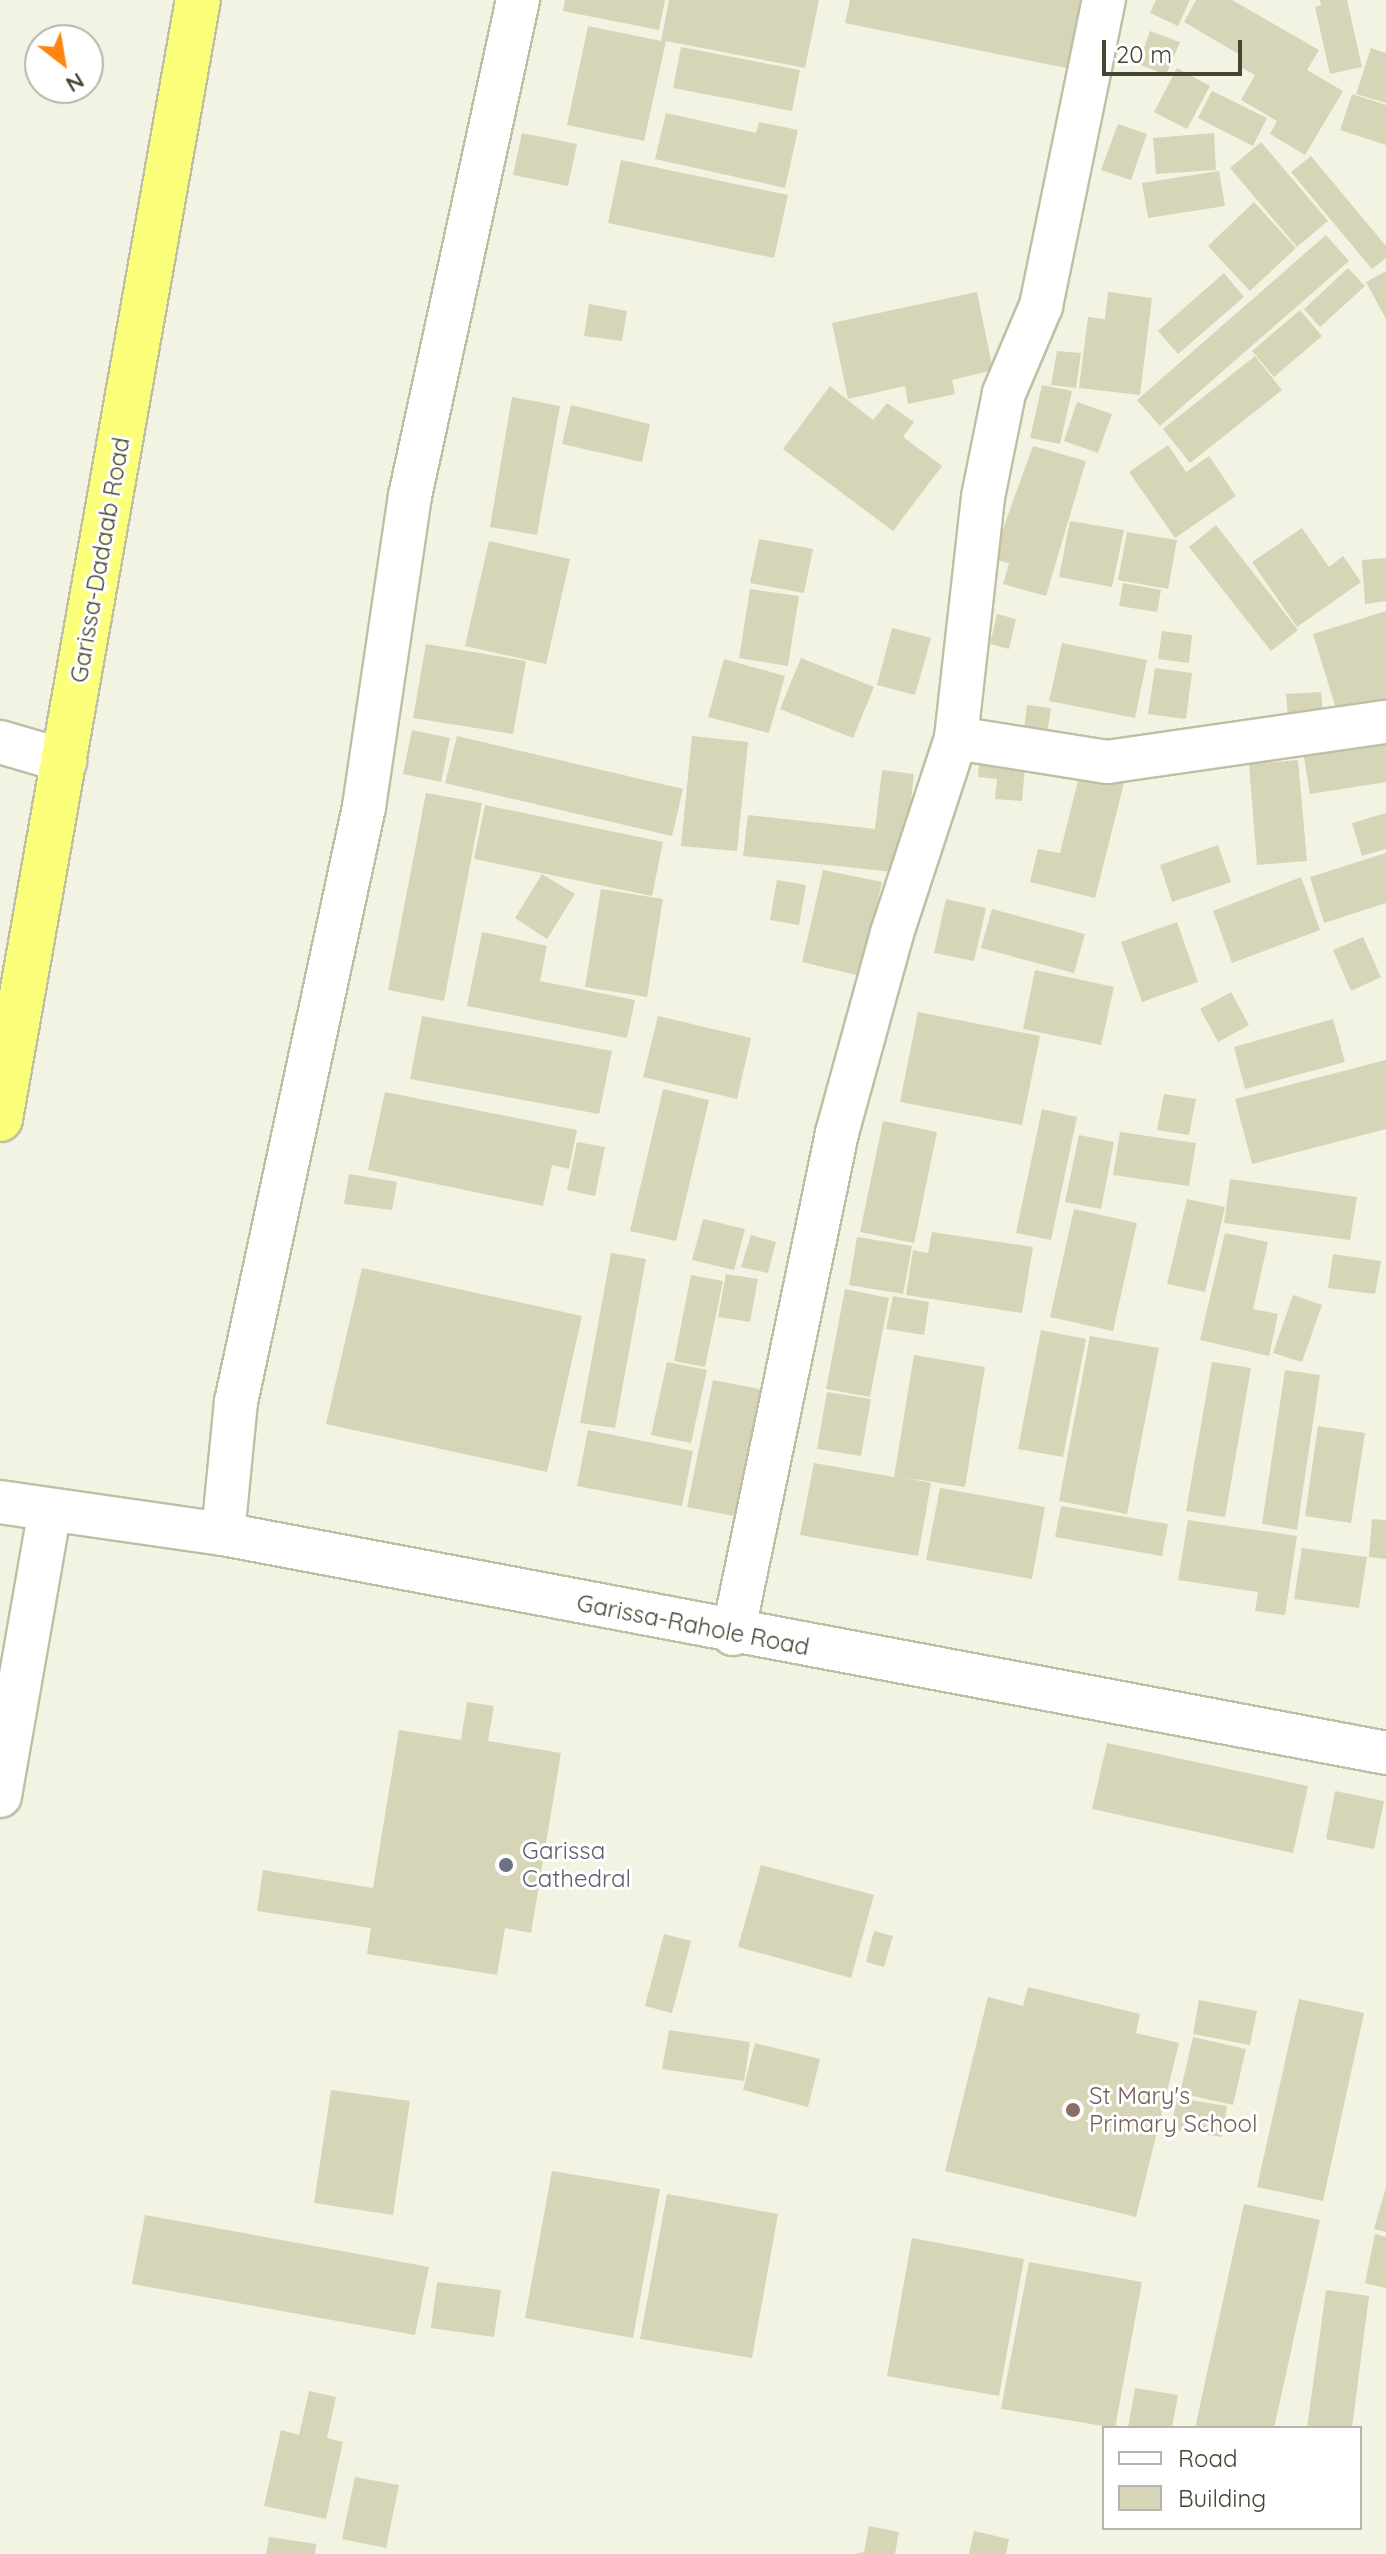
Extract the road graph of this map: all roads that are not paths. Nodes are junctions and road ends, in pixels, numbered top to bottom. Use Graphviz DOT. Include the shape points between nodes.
graph roads {
  1 [pos="198,0"];
  2 [pos="518,0"];
  3 [pos="1104,0"];
  4 [pos="1386,722"];
  5 [pos="956,738"];
  6 [pos="0,742"];
  7 [pos="65,761"];
  8 [pos="0,1119"];
  9 [pos="0,1502"];
  10 [pos="50,1510"];
  11 [pos="223,1534"];
  12 [pos="733,1634"];
  13 [pos="1386,1752"];
  14 [pos="0,1796"];
  1 -- 7 [label="highway, Garissa-Dadaab Road"];
  2 -- 11 [label="street" via="410,496 364,807 236,1402"];
  3 -- 5 [label="street" via="1041,306 1004,393"];
  4 -- 5 [label="street" via="1107,762"];
  5 -- 12 [label="street" via="892,933 837,1133"];
  6 -- 7 [label="street"];
  7 -- 8 [label="highway, Garissa-Dadaab Road"];
  9 -- 10 [label="street, Garissa-Rahole Road"];
  10 -- 11 [label="street, Garissa-Rahole Road"];
  10 -- 14 [label="street"];
  11 -- 12 [label="street, Garissa-Rahole Road"];
  12 -- 13 [label="street, Garissa-Rahole Road"];
}
